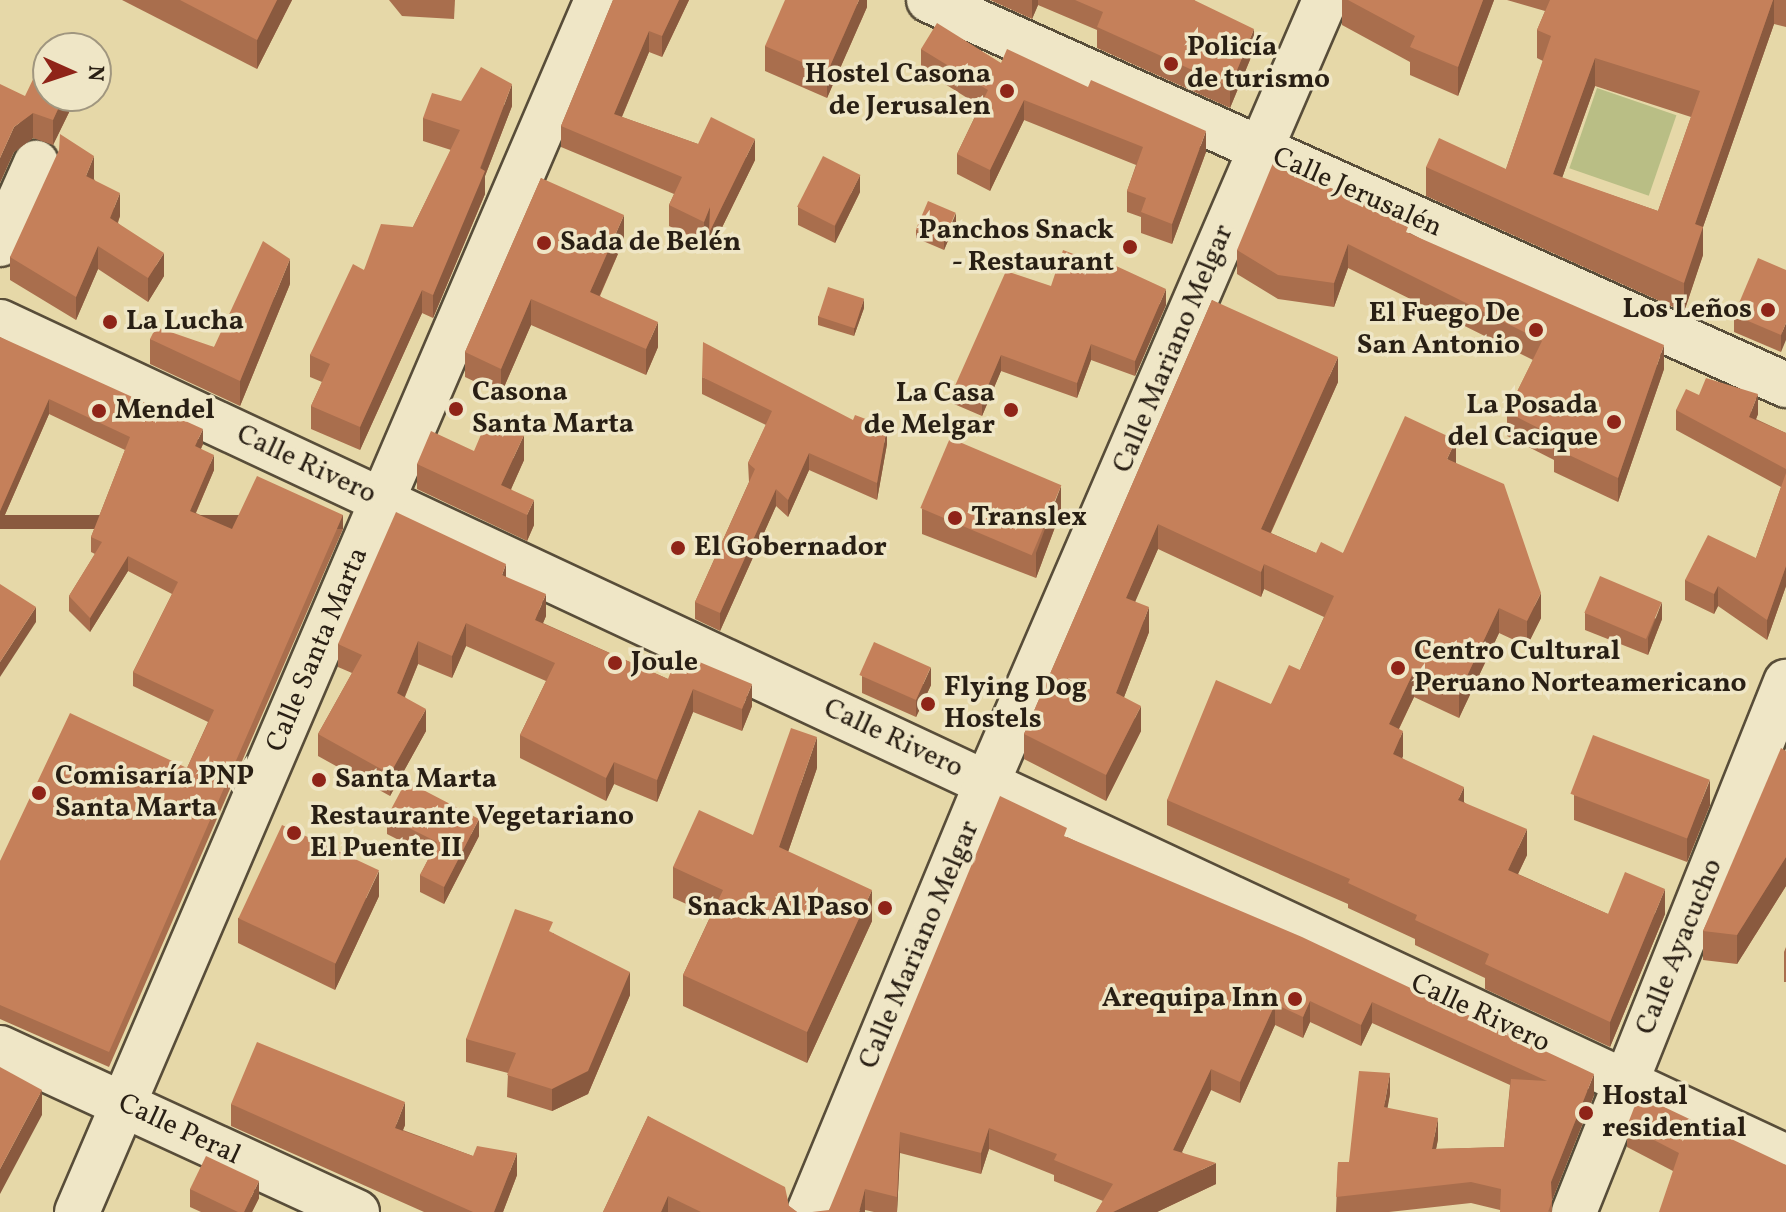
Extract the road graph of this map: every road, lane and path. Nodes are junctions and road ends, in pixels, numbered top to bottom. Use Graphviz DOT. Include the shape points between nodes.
graph roads {
  1 [pos="597,0"];
  2 [pos="929,0"];
  3 [pos="1325,0"];
  4 [pos="1260,150"];
  5 [pos="36,163"];
  6 [pos="0,244"];
  7 [pos="0,322"];
  8 [pos="1786,385"];
  9 [pos="381,500"];
  10 [pos="1786,682"];
  11 [pos="987,783"];
  12 [pos="0,1048"];
  13 [pos="1626,1082"];
  14 [pos="124,1105"];
  15 [pos="1786,1157"];
  16 [pos="77,1212"];
  17 [pos="357,1212"];
  18 [pos="809,1212"];
  19 [pos="1574,1212"];
  1 -- 9 [label="street, Calle Santa Marta"];
  2 -- 4 [label="street, Calle Jerusalén"];
  3 -- 4 [label="street, Calle Mariano Melgar"];
  4 -- 8 [label="street, Calle Jerusalén"];
  4 -- 11 [label="street, Calle Mariano Melgar"];
  5 -- 6 [label="street"];
  7 -- 9 [label="street, Calle Rivero"];
  9 -- 11 [label="street, Calle Rivero"];
  9 -- 14 [label="street, Calle Santa Marta"];
  10 -- 13 [label="street, Calle Ayacucho" via="1754,798"];
  11 -- 13 [label="street, Calle Rivero"];
  11 -- 18 [label="street, Calle Mariano Melgar"];
  12 -- 14 [label="street, Calle Peral"];
  13 -- 15 [label="street, Calle Rivero"];
  13 -- 19 [label="street, Calle Ayacucho"];
  14 -- 16 [label="street, Calle Santa Marta"];
  14 -- 17 [label="street, Calle Peral"];
}
